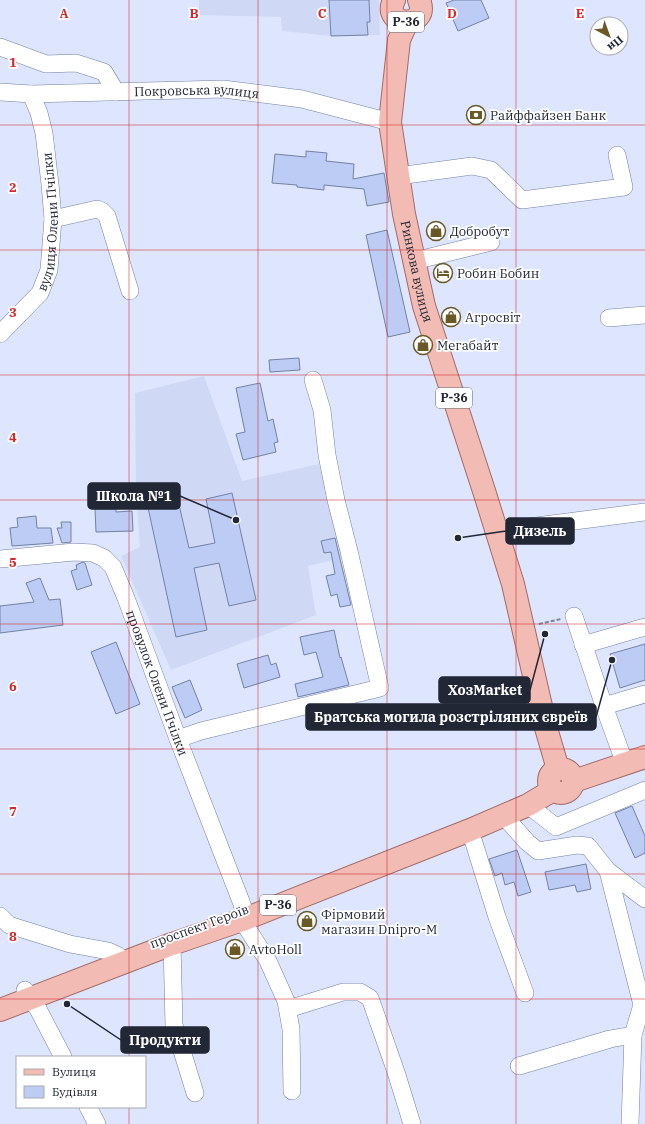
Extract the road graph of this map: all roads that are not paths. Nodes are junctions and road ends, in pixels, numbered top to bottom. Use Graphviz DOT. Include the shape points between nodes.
graph roads {
  1 [pos="394,0"];
  2 [pos="418,8"];
  3 [pos="0,47"];
  4 [pos="0,92"];
  5 [pos="116,92"];
  6 [pos="31,94"];
  7 [pos="390,122"];
  8 [pos="617,155"];
  9 [pos="398,176"];
  10 [pos="52,218"];
  11 [pos="491,242"];
  12 [pos="414,261"];
  13 [pos="130,291"];
  14 [pos="645,315"];
  15 [pos="609,318"];
  16 [pos="0,334"];
  17 [pos="313,380"];
  18 [pos="645,512"];
  19 [pos="497,531"];
  20 [pos="0,559"];
  21 [pos="574,616"];
  22 [pos="645,627"];
  23 [pos="583,645"];
  24 [pos="645,694"];
  25 [pos="604,706"];
  26 [pos="178,739"];
  27 [pos="635,761"];
  28 [pos="558,780"];
  29 [pos="645,790"];
  30 [pos="528,805"];
  31 [pos="503,815"];
  32 [pos="470,830"];
  33 [pos="608,871"];
  34 [pos="644,895"];
  35 [pos="244,914"];
  36 [pos="0,916"];
  37 [pos="172,944"];
  38 [pos="122,959"];
  39 [pos="525,993"];
  40 [pos="28,994"];
  41 [pos="0,999"];
  42 [pos="644,1007"];
  43 [pos="288,1009"];
  44 [pos="0,1010"];
  45 [pos="633,1035"];
  46 [pos="62,1056"];
  47 [pos="519,1066"];
  48 [pos="292,1091"];
  49 [pos="195,1093"];
  50 [pos="89,1108"];
  51 [pos="97,1124"];
  52 [pos="412,1124"];
  53 [pos="630,1124"];
  1 -- 2 [label="main road, Ринкова вулиця / Р-36" via="392,8 395,17 402,21"];
  2 -- 7 [label="main road, Ринкова вулиця / Р-36" via="399,40"];
  3 -- 5 [label="street" via="46,64 76,63 104,72"];
  4 -- 6 [label="street, Покровська вулиця"];
  5 -- 6 [label="street, Покровська вулиця"];
  5 -- 7 [label="street, Покровська вулиця" via="223,89 302,99"];
  6 -- 10 [label="street, вулиця Олени Пчілки" via="44,133"];
  7 -- 9 [label="main road, Ринкова вулиця / Р-36"];
  8 -- 9 [label="street" via="624,186 522,200 491,170 472,166"];
  9 -- 12 [label="main road, Ринкова вулиця / Р-36"];
  10 -- 13 [label="street" via="97,209 102,211 107,216"];
  10 -- 16 [label="street, вулиця Олени Пчілки" via="49,270 40,293"];
  11 -- 12 [label="street"];
  12 -- 19 [label="main road, Ринкова вулиця / Р-36" via="424,306"];
  14 -- 15 [label="street"];
  17 -- 26 [label="street" via="322,410 336,500 380,688 201,731"];
  18 -- 19 [label="street"];
  19 -- 28 [label="main road, Ринкова вулиця / Р-36" via="513,584"];
  20 -- 26 [label="street, провулок Олени Пчілки" via="80,552 93,553 113,566"];
  21 -- 23 [label="street"];
  22 -- 23 [label="street"];
  23 -- 25 [label="street"];
  24 -- 25 [label="street"];
  25 -- 27 [label="street"];
  26 -- 35 [label="street, провулок Олени Пчілки"];
  27 -- 28 [label="main road, проспект Героїв"];
  28 -- 30 [label="main road, проспект Героїв / Р-36"];
  28 -- 35 [label="main road, проспект Героїв / Р-36" via="498,808 335,872"];
  29 -- 30 [label="street" via="556,827"];
  30 -- 31 [label="main road, проспект Героїв / Р-36"];
  31 -- 32 [label="main road, проспект Героїв / Р-36"];
  31 -- 33 [label="street" via="526,842 538,851 577,845 588,846"];
  32 -- 35 [label="main road, проспект Героїв / Р-36"];
  32 -- 39 [label="street" via="497,917"];
  33 -- 34 [label="street"];
  33 -- 42 [label="street"];
  35 -- 37 [label="main road, проспект Героїв / Р-36"];
  35 -- 38 [label="main road, проспект Героїв / Р-36"];
  35 -- 43 [label="street, провулок Олени Пчілки" via="247,928 268,961"];
  36 -- 38 [label="street" via="9,925 70,944 108,951"];
  37 -- 38 [label="main road, проспект Героїв / Р-36"];
  37 -- 49 [label="street" via="174,1025"];
  38 -- 40 [label="main road, проспект Героїв / Р-36"];
  40 -- 41 [label="main road, проспект Героїв / Р-36"];
  40 -- 44 [label="main road, проспект Героїв / Р-36"];
  40 -- 46 [label="street"];
  42 -- 45 [label="street"];
  43 -- 48 [label="street, провулок Олени Пчілки"];
  43 -- 52 [label="street" via="343,992 360,992 370,998"];
  45 -- 47 [label="street" via="610,1039"];
  45 -- 53 [label="street"];
  50 -- 51 [label="street"];
}
